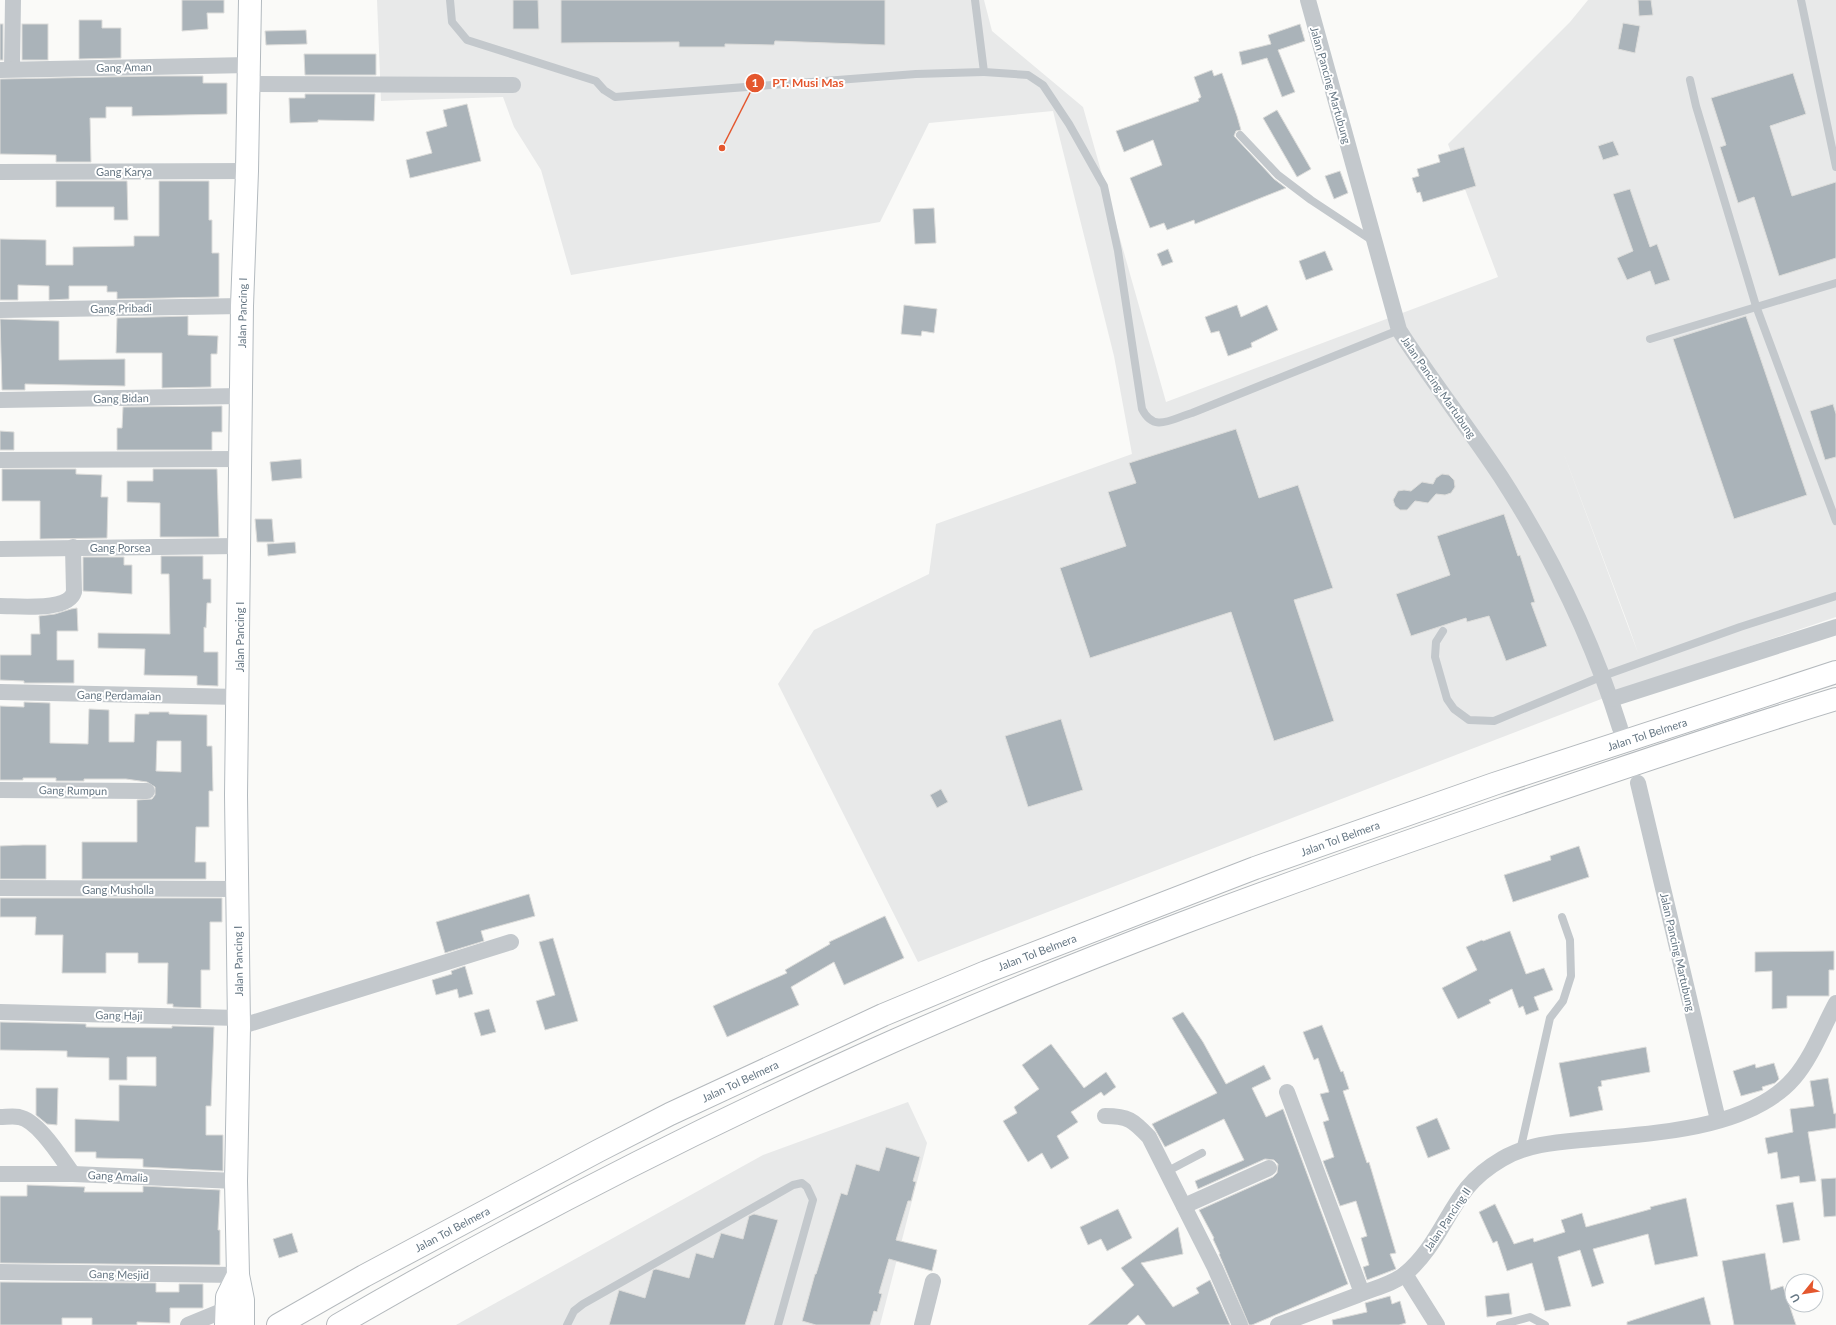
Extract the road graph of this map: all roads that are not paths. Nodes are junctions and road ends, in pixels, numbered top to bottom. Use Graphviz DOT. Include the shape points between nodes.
graph roads {
  1 [pos="13,0"];
  2 [pos="250,0"];
  3 [pos="450,0"];
  4 [pos="975,0"];
  5 [pos="1308,0"];
  6 [pos="1801,0"];
  7 [pos="6,70"];
  8 [pos="984,72"];
  9 [pos="248,74"];
  10 [pos="1690,80"];
  11 [pos="513,85"];
  12 [pos="1240,135"];
  13 [pos="1836,167"];
  14 [pos="247,171"];
  15 [pos="0,172"];
  16 [pos="1375,243"];
  17 [pos="1836,283"];
  18 [pos="242,306"];
  19 [pos="1756,306"];
  20 [pos="0,310"];
  21 [pos="1399,330"];
  22 [pos="1650,339"];
  23 [pos="241,396"];
  24 [pos="0,400"];
  25 [pos="0,460"];
  26 [pos="241,460"];
  27 [pos="1836,521"];
  28 [pos="239,546"];
  29 [pos="73,547"];
  30 [pos="0,549"];
  31 [pos="1836,596"];
  32 [pos="0,606"];
  33 [pos="1836,627"];
  34 [pos="1443,631"];
  35 [pos="1836,672"];
  36 [pos="1603,676"];
  37 [pos="0,692"];
  38 [pos="238,697"];
  39 [pos="1612,699"];
  40 [pos="1836,699"];
  41 [pos="1620,728"];
  42 [pos="1638,783"];
  43 [pos="0,790"];
  44 [pos="147,791"];
  45 [pos="0,888"];
  46 [pos="236,889"];
  47 [pos="1562,918"];
  48 [pos="511,942"];
  49 [pos="1836,1003"];
  50 [pos="0,1012"];
  51 [pos="239,1022"];
  52 [pos="1287,1092"];
  53 [pos="1105,1116"];
  54 [pos="0,1117"];
  55 [pos="1718,1120"];
  56 [pos="1520,1151"];
  57 [pos="1202,1153"];
  58 [pos="1269,1168"];
  59 [pos="1166,1172"];
  60 [pos="0,1174"];
  61 [pos="73,1174"];
  62 [pos="236,1181"];
  63 [pos="1184,1206"];
  64 [pos="0,1272"];
  65 [pos="1405,1274"];
  66 [pos="238,1275"];
  67 [pos="933,1281"];
  68 [pos="1362,1293"];
  69 [pos="226,1317"];
  70 [pos="285,1320"];
  71 [pos="188,1325"];
  72 [pos="243,1325"];
  73 [pos="338,1325"];
  74 [pos="567,1325"];
  75 [pos="778,1325"];
  76 [pos="922,1325"];
  77 [pos="1240,1325"];
  78 [pos="1278,1325"];
  79 [pos="1437,1325"];
  80 [pos="1500,1325"];
  81 [pos="1545,1325"];
  1 -- 7 [label="street"];
  2 -- 9 [label="main road, Jalan Pancing I"];
  3 -- 8 [label="lane" via="452,22 467,40 596,81 615,97 916,74"];
  4 -- 8 [label="lane"];
  5 -- 16 [label="street, Jalan Pancing Martubung"];
  6 -- 13 [label="lane"];
  7 -- 9 [label="street, Gang Aman"];
  8 -- 21 [label="lane" via="1028,75 1043,85 1069,124 1104,186 1118,251 1142,409 1147,419 1160,423 1226,400"];
  9 -- 11 [label="street, Gang Aman"];
  9 -- 14 [label="main road, Jalan Pancing I"];
  10 -- 19 [label="lane"];
  12 -- 16 [label="lane" via="1278,175"];
  14 -- 15 [label="street, Gang Karya"];
  14 -- 18 [label="main road, Jalan Pancing I"];
  16 -- 21 [label="street, Jalan Pancing Martubung"];
  17 -- 19 [label="lane"];
  18 -- 20 [label="street, Gang Pribadi"];
  18 -- 23 [label="main road, Jalan Pancing I"];
  19 -- 22 [label="lane"];
  19 -- 27 [label="lane"];
  21 -- 36 [label="street, Jalan Pancing Martubung" via="1530,523 1586,633"];
  23 -- 24 [label="street, Gang Bidan"];
  23 -- 26 [label="main road, Jalan Pancing I"];
  25 -- 26 [label="street"];
  26 -- 28 [label="main road, Jalan Pancing I"];
  28 -- 29 [label="street, Gang Porsea"];
  28 -- 38 [label="main road, Jalan Pancing I"];
  29 -- 30 [label="street, Gang Porsea"];
  29 -- 32 [label="street" via="74,592 66,602 56,605"];
  31 -- 36 [label="lane"];
  33 -- 39 [label="street"];
  34 -- 36 [label="lane" via="1436,642 1435,657 1447,698 1454,709 1469,720 1494,721"];
  35 -- 70 [label="main road, Jalan Tol Belmera" via="1486,787 1268,863 986,972 883,1015 670,1114"];
  36 -- 39 [label="street, Jalan Pancing Martubung"];
  37 -- 38 [label="street, Gang Perdamaian"];
  38 -- 46 [label="main road, Jalan Pancing I"];
  39 -- 41 [label="street, Jalan Pancing Martubung"];
  40 -- 73 [label="main road" via="1346,862 1183,923 937,1023 746,1109 624,1169 396,1291"];
  42 -- 55 [label="street, Jalan Pancing Martubung"];
  43 -- 44 [label="street, Gang Rumpun"];
  45 -- 46 [label="street, Gang Musholla"];
  46 -- 51 [label="main road, Jalan Pancing I"];
  47 -- 56 [label="lane" via="1570,940 1571,976 1563,1001 1550,1018"];
  48 -- 51 [label="street, Gang Haji"];
  49 -- 55 [label="street, Jalan Pancing II" via="1795,1077 1778,1095 1742,1113"];
  50 -- 51 [label="street, Gang Haji"];
  51 -- 62 [label="main road, Jalan Pancing I"];
  52 -- 68 [label="street"];
  53 -- 59 [label="street" via="1122,1116 1137,1124 1149,1137"];
  54 -- 61 [label="street" via="19,1117 30,1122"];
  55 -- 56 [label="street, Jalan Pancing II" via="1697,1127 1544,1144"];
  56 -- 65 [label="street, Jalan Pancing II" via="1502,1159 1468,1187 1430,1247"];
  57 -- 59 [label="lane"];
  58 -- 63 [label="street"];
  59 -- 63 [label="street"];
  60 -- 61 [label="street, Gang Amalia"];
  61 -- 62 [label="street, Gang Amalia"];
  62 -- 66 [label="main road, Jalan Pancing I"];
  63 -- 77 [label="street"];
  64 -- 66 [label="street, Gang Mesjid"];
  65 -- 68 [label="street, Jalan Pancing II" via="1382,1287"];
  65 -- 79 [label="street"];
  66 -- 69 [label="main road, Jalan Pancing I" via="227,1297"];
  66 -- 72 [label="main road, Jalan Pancing I" via="244,1300"];
  67 -- 76 [label="street"];
  68 -- 78 [label="street, Jalan Pancing II"];
  69 -- 71 [label="street"];
  74 -- 75 [label="lane" via="574,1311 583,1304 793,1185 802,1183 807,1187 813,1200"];
  80 -- 81 [label="lane" via="1530,1318"];
}
